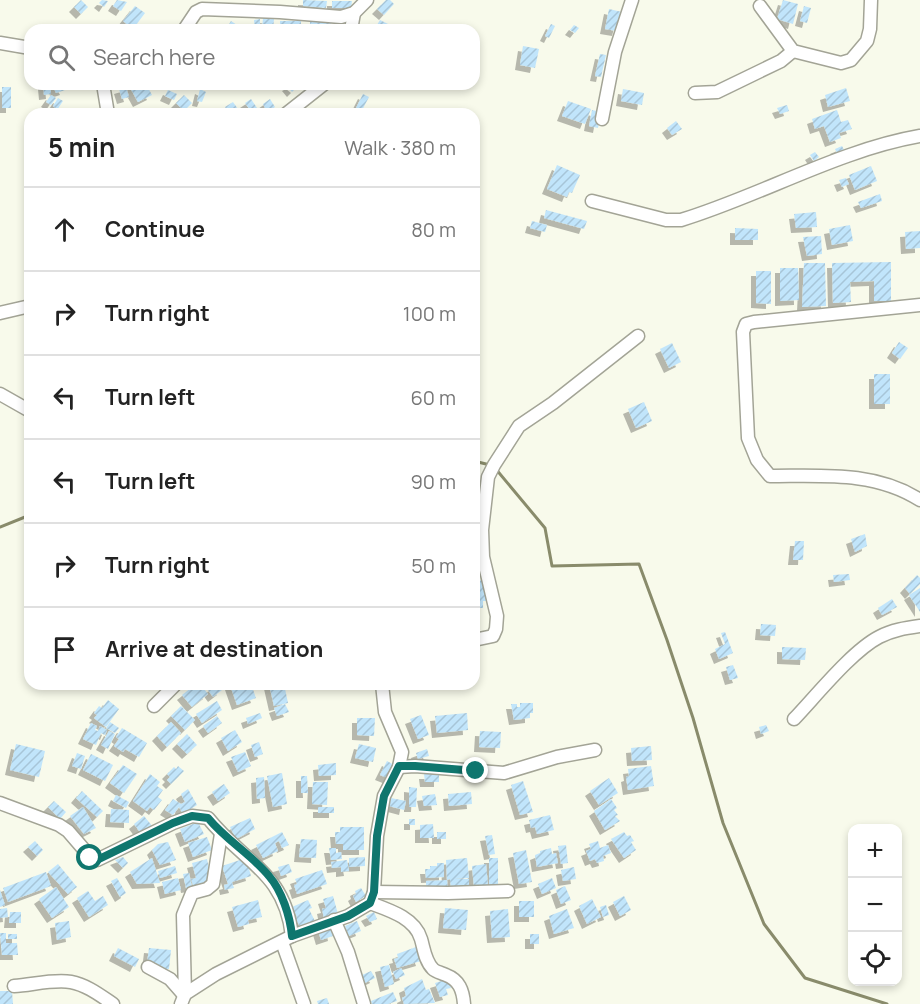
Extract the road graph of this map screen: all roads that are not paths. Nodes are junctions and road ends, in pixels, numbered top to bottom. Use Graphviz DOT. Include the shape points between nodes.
graph roads {
  1 [pos="367,0"];
  2 [pos="632,0"];
  3 [pos="871,0"];
  4 [pos="760,6"];
  5 [pos="354,13"];
  6 [pos="188,24"];
  7 [pos="352,24"];
  8 [pos="0,43"];
  9 [pos="24,47"];
  10 [pos="793,51"];
  11 [pos="104,90"];
  12 [pos="316,90"];
  13 [pos="695,93"];
  14 [pos="107,108"];
  15 [pos="294,108"];
  16 [pos="602,119"];
  17 [pos="920,136"];
  18 [pos="592,201"];
  19 [pos="920,305"];
  20 [pos="24,307"];
  21 [pos="0,313"];
  22 [pos="638,336"];
  23 [pos="0,394"];
  24 [pos="24,408"];
  25 [pos="920,500"];
  26 [pos="920,626"];
  27 [pos="480,639"];
  28 [pos="170,690"];
  29 [pos="383,690"];
  30 [pos="154,706"];
  31 [pos="794,719"];
  32 [pos="595,750"];
  33 [pos="399,766"];
  34 [pos="0,803"];
  35 [pos="221,834"];
  36 [pos="508,891"];
  37 [pos="372,898"];
  38 [pos="334,920"];
  39 [pos="287,939"];
  40 [pos="148,967"];
  41 [pos="14,986"];
  42 [pos="183,998"];
  43 [pos="114,1004"];
  44 [pos="304,1004"];
  45 [pos="364,1004"];
  46 [pos="464,1004"];
  1 -- 5 [label="street"];
  2 -- 16 [label="street" via="615,52"];
  3 -- 10 [label="street" via="867,41 851,60 841,63"];
  4 -- 10 [label="street"];
  5 -- 6 [label="street" via="341,17 202,9"];
  5 -- 7 [label="street"];
  8 -- 9 [label="street"];
  10 -- 13 [label="street" via="781,61 717,92"];
  11 -- 14 [label="street"];
  12 -- 15 [label="street"];
  17 -- 18 [label="street" via="839,159 681,220 666,220"];
  19 -- 25 [label="street" via="754,322 746,324 743,333 748,438 757,460 770,476 870,480 903,489"];
  20 -- 21 [label="street"];
  22 -- 27 [label="street" via="519,426 500,453 488,477 483,530 483,557 497,616 496,629 494,636"];
  23 -- 24 [label="street"];
  26 -- 31 [label="street" via="891,632 869,643"];
  28 -- 30 [label="street"];
  29 -- 33 [label="street" via="385,712 402,752"];
  32 -- 33 [label="street" via="504,773"];
  33 -- 37 [label="street" via="384,796"];
  34 -- 35 [label="street" via="59,825 93,860 192,816 208,818"];
  35 -- 39 [label="street" via="270,877 287,912"];
  35 -- 42 [label="street" via="213,884 192,893 183,915"];
  36 -- 37 [label="street"];
  37 -- 38 [label="street" via="348,916"];
  37 -- 46 [label="street" via="412,923 429,963 457,982"];
  38 -- 39 [label="street"];
  38 -- 45 [label="street"];
  39 -- 42 [label="street" via="216,974"];
  39 -- 44 [label="street"];
  40 -- 42 [label="street" via="177,984"];
  41 -- 43 [label="street" via="71,982"];
}
